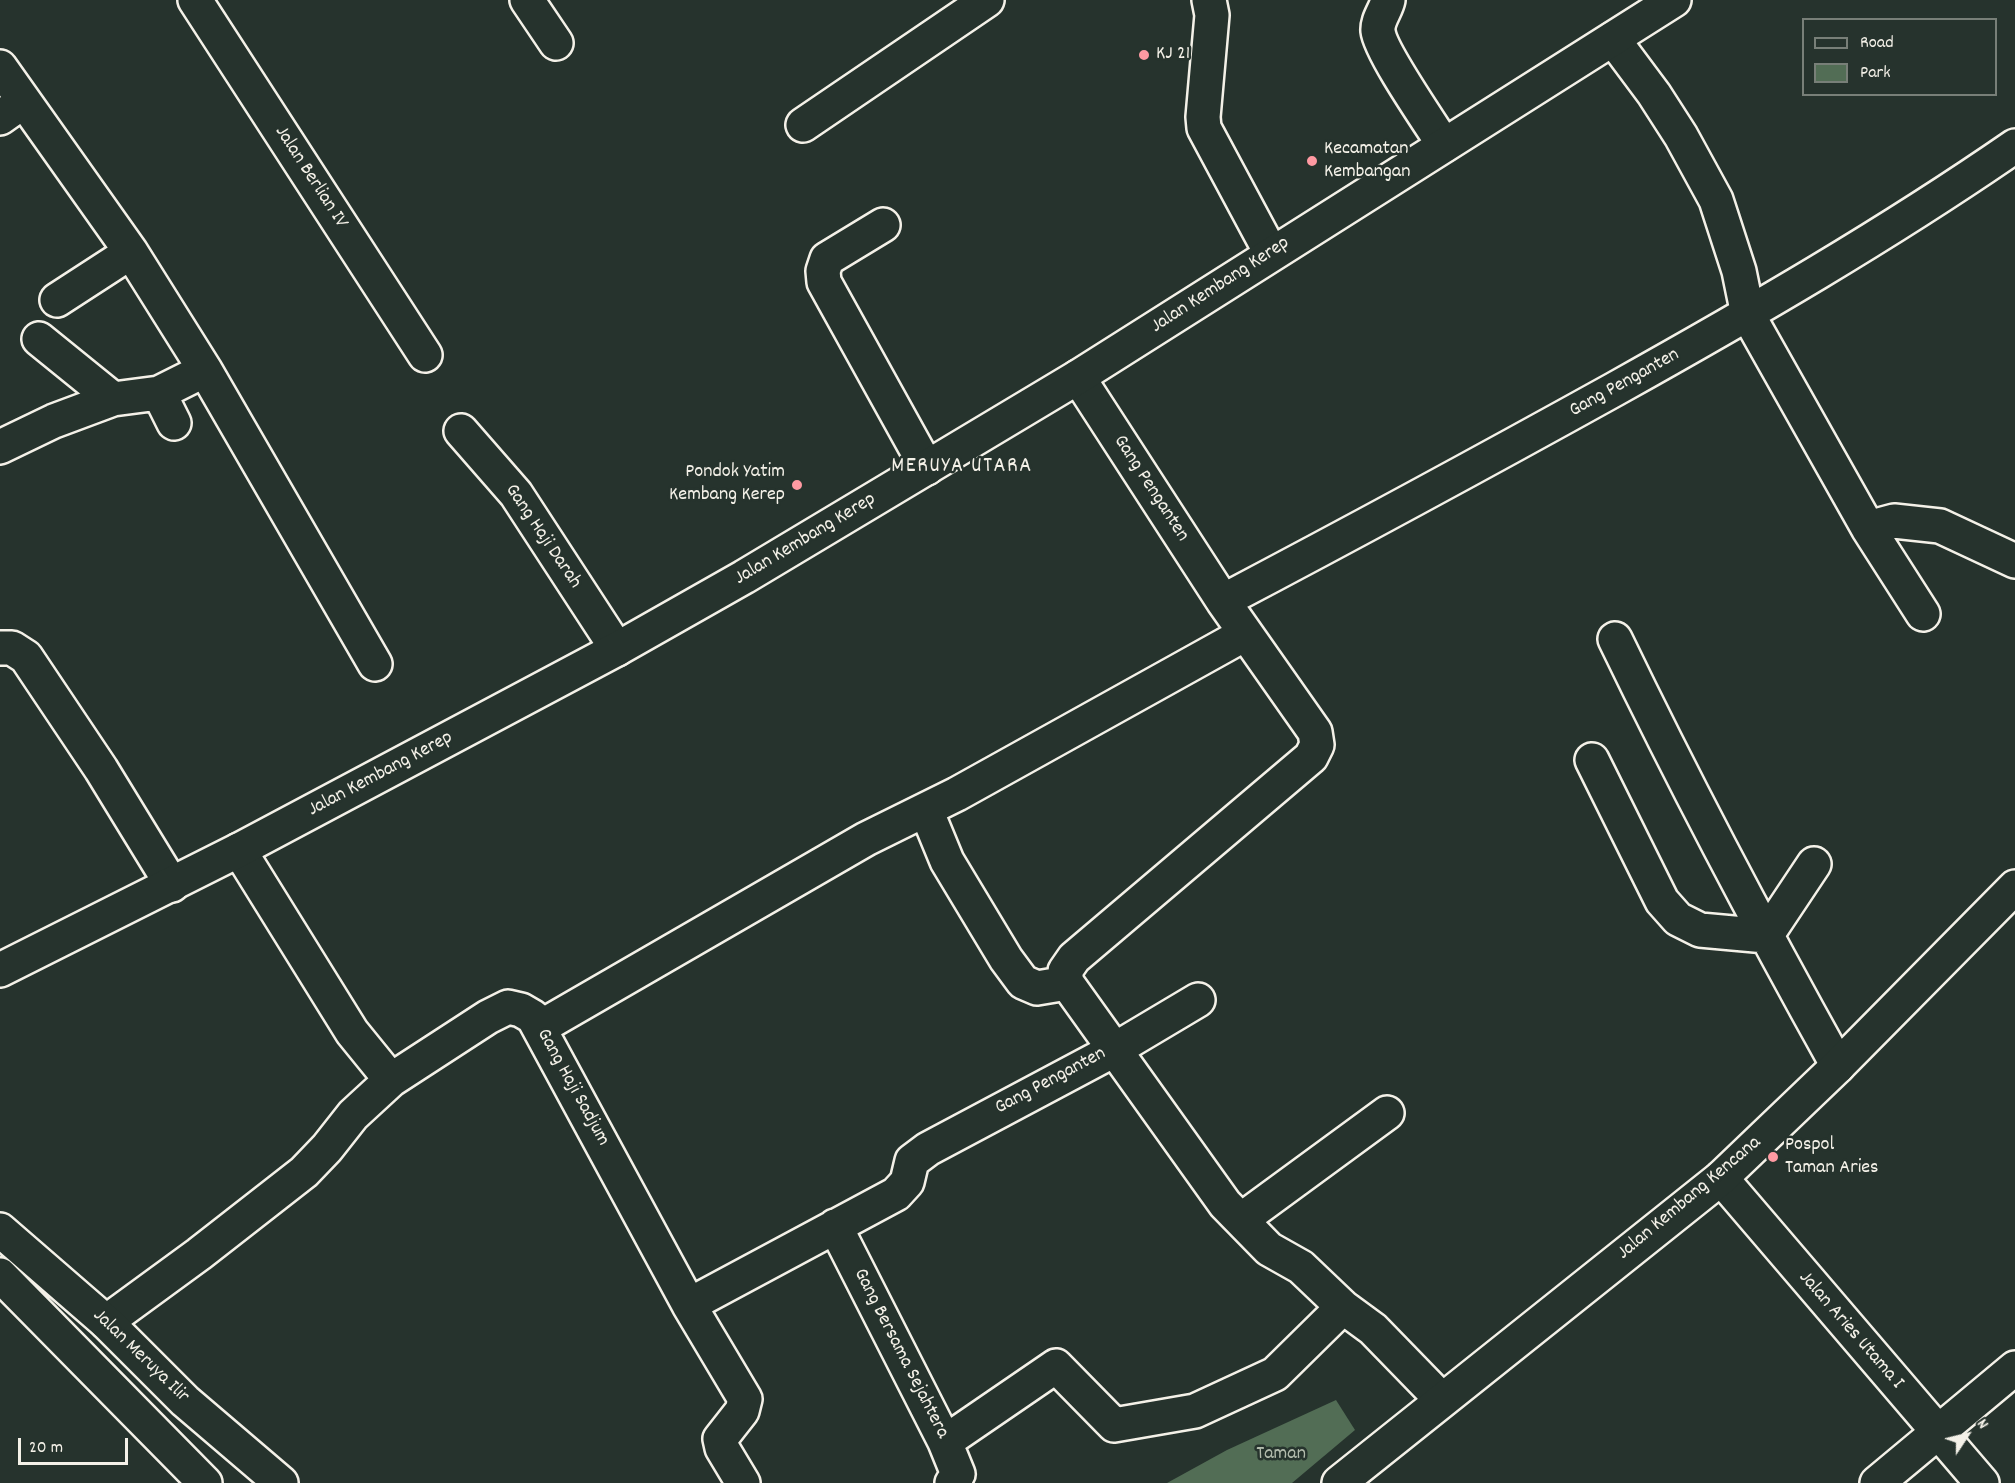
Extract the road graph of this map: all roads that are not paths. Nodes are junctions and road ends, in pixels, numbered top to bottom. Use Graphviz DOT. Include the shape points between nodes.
graph roads {
  1 [pos="195,0"];
  2 [pos="528,0"];
  3 [pos="987,0"];
  4 [pos="1209,0"];
  5 [pos="1388,0"];
  6 [pos="1674,0"];
  7 [pos="1613,39"];
  8 [pos="556,43"];
  9 [pos="0,68"];
  10 [pos="12,110"];
  11 [pos="803,125"];
  12 [pos="1444,145"];
  13 [pos="2015,146"];
  14 [pos="883,225"];
  15 [pos="131,252"];
  16 [pos="1271,253"];
  17 [pos="57,300"];
  18 [pos="1748,315"];
  19 [pos="39,339"];
  20 [pos="425,356"];
  21 [pos="205,370"];
  22 [pos="1078,377"];
  23 [pos="159,393"];
  24 [pos="113,399"];
  25 [pos="174,423"];
  26 [pos="461,431"];
  27 [pos="0,447"];
  28 [pos="927,468"];
  29 [pos="1868,528"];
  30 [pos="2015,561"];
  31 [pos="1223,601"];
  32 [pos="1923,614"];
  33 [pos="1245,634"];
  34 [pos="1615,639"];
  35 [pos="0,648"];
  36 [pos="617,649"];
  37 [pos="375,664"];
  38 [pos="1592,760"];
  39 [pos="926,810"];
  40 [pos="239,850"];
  41 [pos="1814,864"];
  42 [pos="172,885"];
  43 [pos="2015,887"];
  44 [pos="1766,936"];
  45 [pos="0,970"];
  46 [pos="1067,983"];
  47 [pos="1198,1000"];
  48 [pos="539,1028"];
  49 [pos="1114,1050"];
  50 [pos="1838,1066"];
  51 [pos="391,1080"];
  52 [pos="1387,1113"];
  53 [pos="1721,1178"];
  54 [pos="1241,1221"];
  55 [pos="835,1226"];
  56 [pos="0,1230"];
  57 [pos="0,1275"];
  58 [pos="689,1305"];
  59 [pos="1343,1308"];
  60 [pos="106,1322"];
  61 [pos="2015,1368"];
  62 [pos="1442,1400"];
  63 [pos="1937,1432"];
  64 [pos="945,1442"];
  65 [pos="205,1483"];
  66 [pos="281,1483"];
  67 [pos="743,1483"];
  68 [pos="952,1483"];
  69 [pos="1339,1483"];
  70 [pos="1877,1483"];
  71 [pos="1982,1483"];
  1 -- 20 [label="street, Jalan Berlian IV"];
  2 -- 8 [label="street"];
  3 -- 11 [label="street"];
  4 -- 16 [label="street" via="1212,15 1204,128"];
  5 -- 12 [label="street" via="1378,33 1385,51"];
  6 -- 7 [label="street, Jalan Kembang Kerep"];
  7 -- 12 [label="street, Jalan Kembang Kerep"];
  7 -- 18 [label="street" via="1681,136 1716,200"];
  9 -- 10 [label="street"];
  10 -- 15 [label="street"];
  12 -- 16 [label="street, Jalan Kembang Kerep"];
  13 -- 18 [label="street, Gang Penganten"];
  14 -- 28 [label="street" via="827,259 824,282"];
  15 -- 17 [label="street"];
  15 -- 21 [label="street"];
  16 -- 22 [label="street, Jalan Kembang Kerep"];
  18 -- 29 [label="street"];
  18 -- 31 [label="street, Gang Penganten" via="1443,485"];
  19 -- 24 [label="street"];
  21 -- 23 [label="street"];
  21 -- 37 [label="street"];
  22 -- 28 [label="street, Jalan Kembang Kerep"];
  22 -- 31 [label="street, Gang Penganten"];
  23 -- 24 [label="street"];
  23 -- 25 [label="street"];
  24 -- 27 [label="street"];
  26 -- 36 [label="street, Gang Haji Darah" via="516,494"];
  28 -- 36 [label="street, Jalan Kembang Kerep"];
  29 -- 30 [label="street" via="1894,521 1940,526"];
  29 -- 32 [label="street"];
  31 -- 33 [label="street, Gang Penganten"];
  33 -- 39 [label="street"];
  33 -- 46 [label="street, Gang Penganten" via="1315,732 1317,745 1311,757 1074,958 1065,971"];
  34 -- 44 [label="street"];
  35 -- 42 [label="street" via="12,648 26,657"];
  36 -- 40 [label="street, Jalan Kembang Kerep"];
  38 -- 44 [label="street" via="1662,901 1678,919 1700,930"];
  39 -- 46 [label="street" via="947,861 1023,982 1037,988"];
  39 -- 48 [label="street" via="866,839"];
  40 -- 42 [label="street, Jalan Kembang Kerep"];
  40 -- 51 [label="street" via="352,1032"];
  41 -- 44 [label="street"];
  42 -- 45 [label="street, Jalan Kembang Kerep"];
  43 -- 50 [label="street, Jalan Kembang Kencana"];
  44 -- 50 [label="street"];
  46 -- 49 [label="street, Gang Penganten"];
  47 -- 49 [label="street"];
  48 -- 51 [label="street, Gang Haji Sadjum" via="533,1017 508,1007"];
  48 -- 58 [label="street, Gang Haji Sadjum"];
  49 -- 54 [label="street"];
  49 -- 55 [label="street, Gang Penganten" via="928,1149 912,1161 906,1182 896,1194"];
  50 -- 53 [label="street, Jalan Kembang Kencana"];
  51 -- 60 [label="street, Gang Haji Sadjum" via="353,1115 304,1172"];
  52 -- 54 [label="street"];
  53 -- 62 [label="street, Jalan Kembang Kencana"];
  53 -- 63 [label="street, Jalan Aries Utama I"];
  54 -- 59 [label="street" via="1269,1249 1301,1267"];
  55 -- 58 [label="street, Gang Penganten"];
  55 -- 64 [label="street, Gang Bersama Sejahtera"];
  56 -- 60 [label="street, Jalan Meruya Ilir"];
  57 -- 65 [label="street, Jalan Meruya Ilir"];
  58 -- 67 [label="street" via="745,1399 742,1411 720,1439"];
  59 -- 62 [label="street" via="1373,1329"];
  59 -- 64 [label="street" via="1275,1374 1195,1411 1114,1425 1056,1366"];
  60 -- 66 [label="street, Jalan Meruya Ilir" via="185,1401"];
  61 -- 63 [label="street"];
  62 -- 69 [label="street, Jalan Kembang Kencana"];
  63 -- 70 [label="street"];
  63 -- 71 [label="street, Jalan Aries Utama I"];
  64 -- 68 [label="street, Gang Bersama Sejahtera" via="958,1474"];
}
